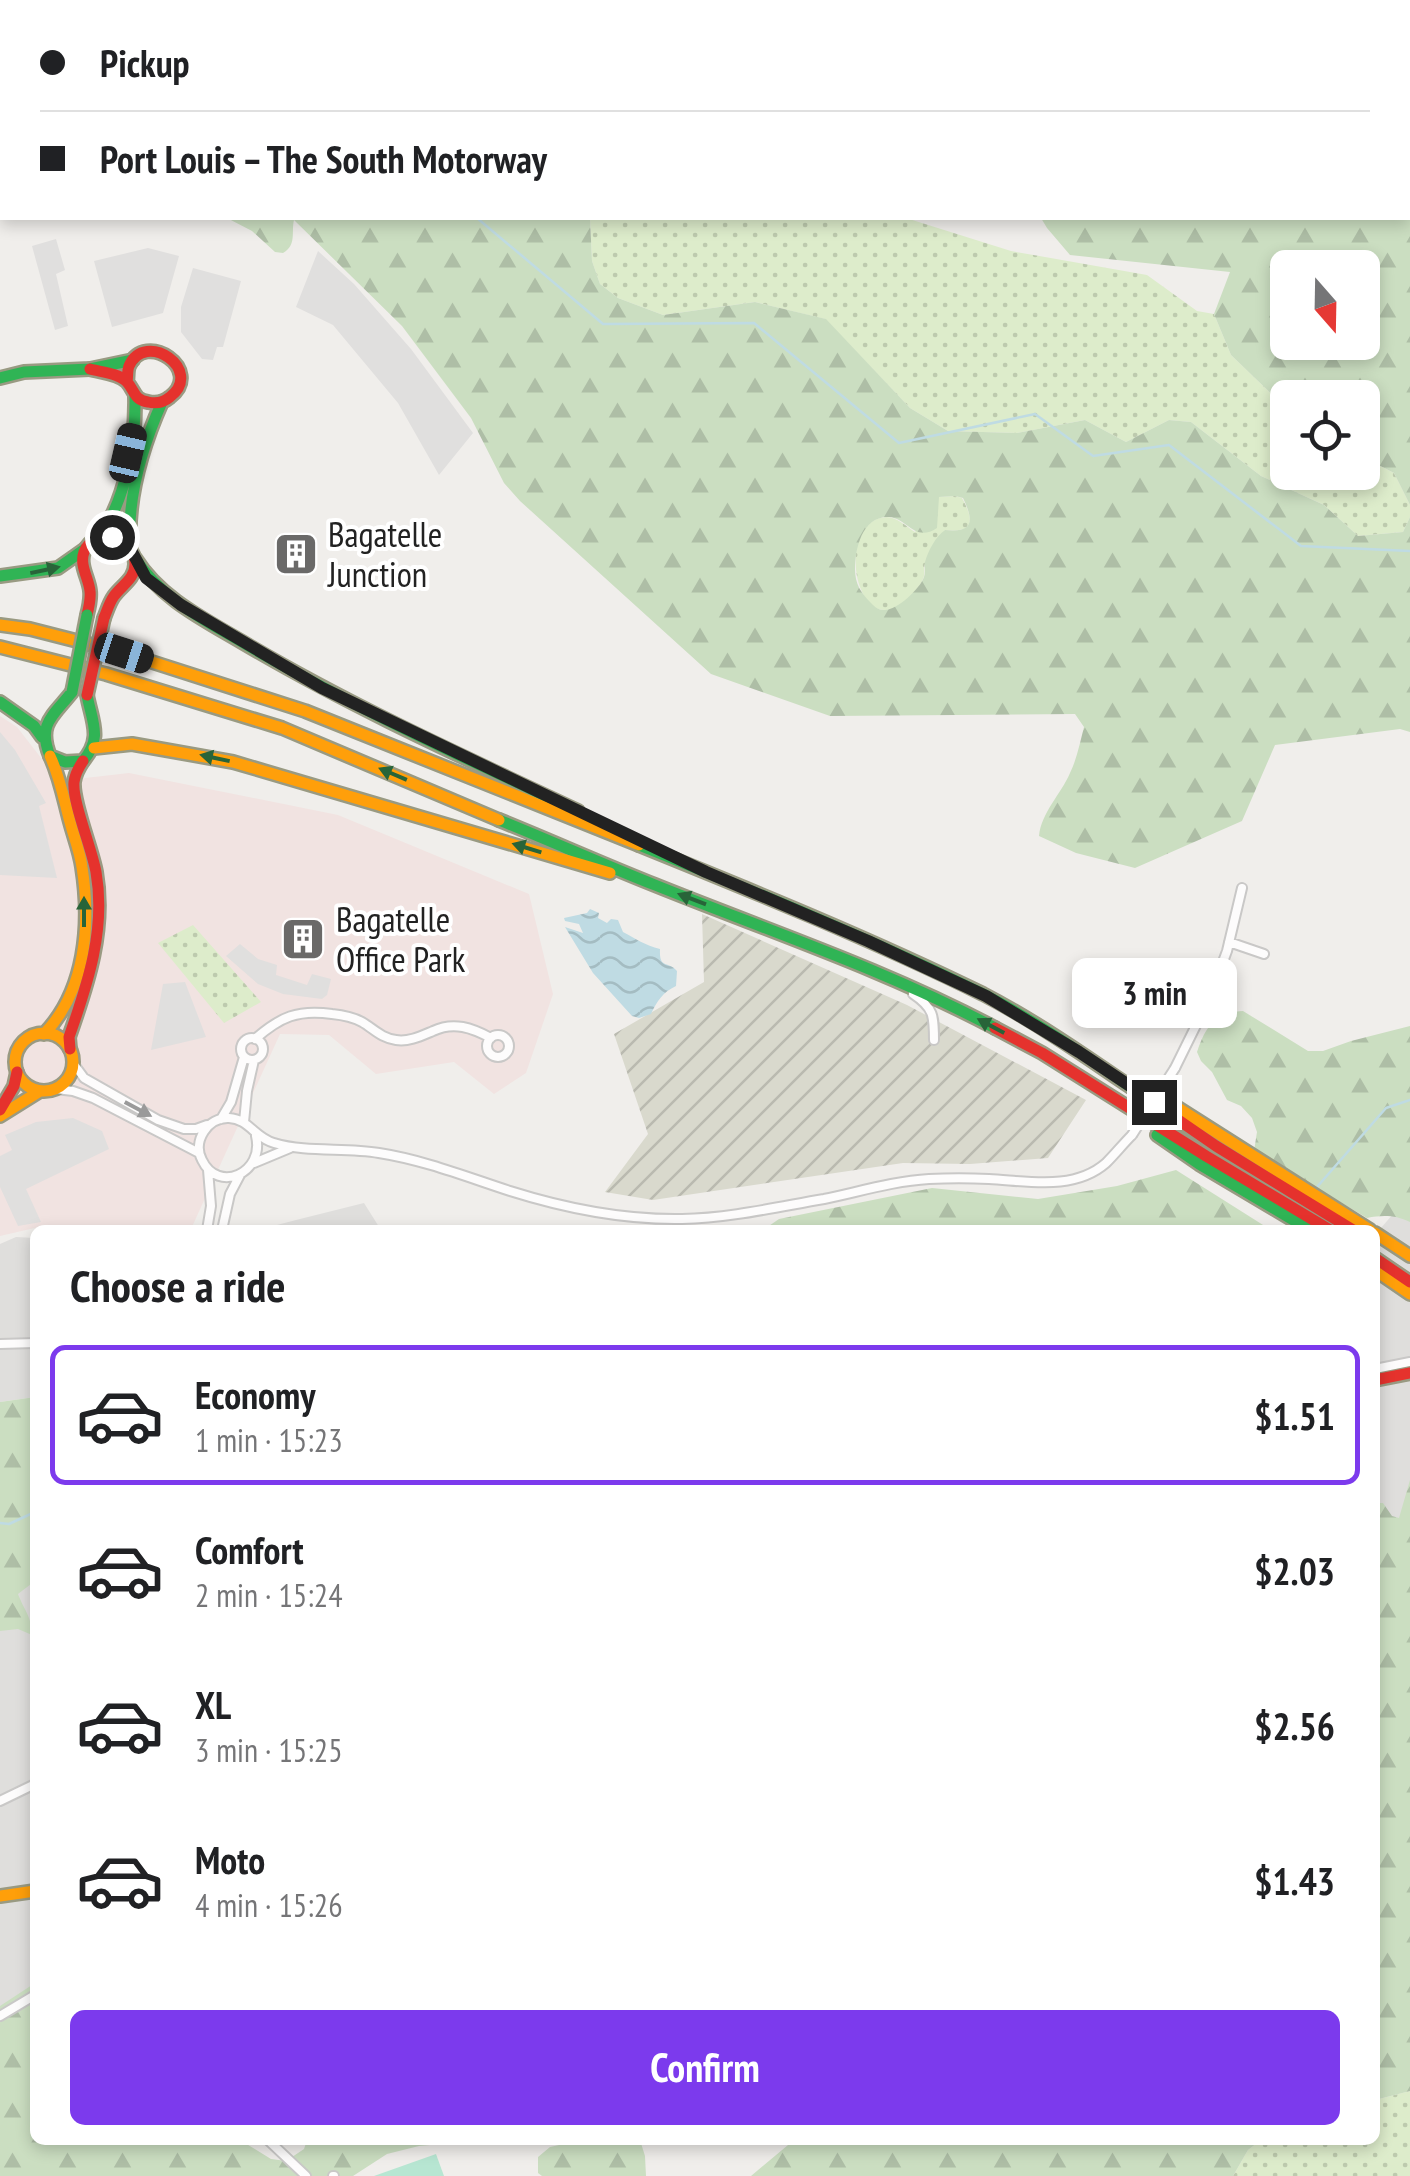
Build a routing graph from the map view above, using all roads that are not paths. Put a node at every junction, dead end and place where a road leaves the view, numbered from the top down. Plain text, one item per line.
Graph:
1 (133, 360) junction
2 (90, 369) junction
3 (0, 378) edge
4 (127, 382) junction
5 (135, 396) junction
6 (162, 402) junction
7 (99, 538) junction
8 (85, 549) junction
9 (132, 553) junction
10 (0, 576) edge
11 (0, 625) edge
12 (0, 647) edge
13 (0, 702) edge
14 (42, 737) junction
15 (94, 748) junction
16 (50, 756) junction
17 (84, 760) junction
18 (706, 872) junction
19 (654, 885) junction
20 (1242, 888) dead end
21 (1229, 942) junction
22 (1264, 954) dead end
23 (852, 961) junction
24 (44, 1034) junction
25 (491, 1038) dead end
26 (255, 1039) junction
27 (934, 1040) dead end
28 (70, 1048) junction
29 (249, 1058) junction
30 (74, 1063) junction
31 (17, 1072) junction
32 (56, 1089) junction
33 (40, 1091) junction
34 (0, 1113) edge
35 (217, 1121) junction
36 (244, 1122) junction
37 (256, 1136) junction
38 (1220, 1141) junction
39 (294, 1147) junction
40 (199, 1154) junction
41 (1203, 1160) junction
42 (254, 1162) junction
43 (208, 1170) junction
44 (240, 1174) junction
45 (677, 1220) junction
46 (208, 1225) edge
47 (223, 1225) edge
48 (678, 1225) edge
49 (1302, 1225) edge
50 (1321, 1225) edge
51 (1346, 1225) edge
52 (1357, 1225) edge
53 (1380, 1239) edge
54 (1380, 1240) edge
55 (1410, 1256) edge
56 (1380, 1261) edge
57 (1410, 1264) edge
58 (1380, 1273) edge
59 (1410, 1282) edge
60 (1410, 1294) edge
61 (30, 1342) edge
62 (0, 1344) edge
63 (1410, 1362) edge
64 (1380, 1368) edge
65 (1410, 1374) edge
66 (1380, 1379) edge
67 (30, 1786) edge
68 (0, 1801) edge
69 (30, 1891) edge
70 (0, 1896) edge
71 (30, 1997) edge
72 (0, 2016) edge
73 (273, 2145) edge
74 (306, 2176) edge

1 - 2 main road
1 - 4 main road
1 - 6 main road
2 - 3 main road
2 - 4 main road
4 - 5 main road
5 - 6 main road
5 - 7 main road
6 - 9 main road
7 - 8 main road
7 - 9 main road
10 -> 8 main road
8 - 14 main road, bridge
9 - 15 main road, bridge
9 - 18 main road
11 - 18 main road
19 -> 12 main road
13 - 14 main road
14 - 16 main road
15 - 17 main road
19 -> 15 main road
16 - 17 main road
24 -> 16 main road
17 - 28 main road
18 - 38 main road
23 -> 19 main road
20 - 21 street
21 - 22 street
21 - 45 street, bridge
23 - 27 street
41 -> 23 main road
24 - 28 main road
24 - 31 main road
25 - 26 street
26 - 29 street
26 - 29 street
28 - 30 main road
29 - 35 street
29 - 36 street
30 - 32 main road
30 -> 35 street
31 - 33 main road
31 - 34 main road
32 - 33 main road
32 - 40 street
33 - 34 main road
35 - 36 street
35 - 40 street
36 - 37 street
37 - 39 street
37 - 42 street
38 - 51 main road
38 - 52 main road
39 - 42 street
39 - 45 street
40 - 43 street
41 - 49 main road
41 - 50 main road
42 - 44 street
43 - 44 street
43 - 46 street
44 - 47 street
45 - 48 street
53 - 55 main road
54 - 57 main road
56 - 59 main road
58 - 60 main road
61 - 62 street
63 - 64 street
65 - 66 main road
67 - 68 street
69 - 70 main road
71 - 72 street
73 - 74 street

